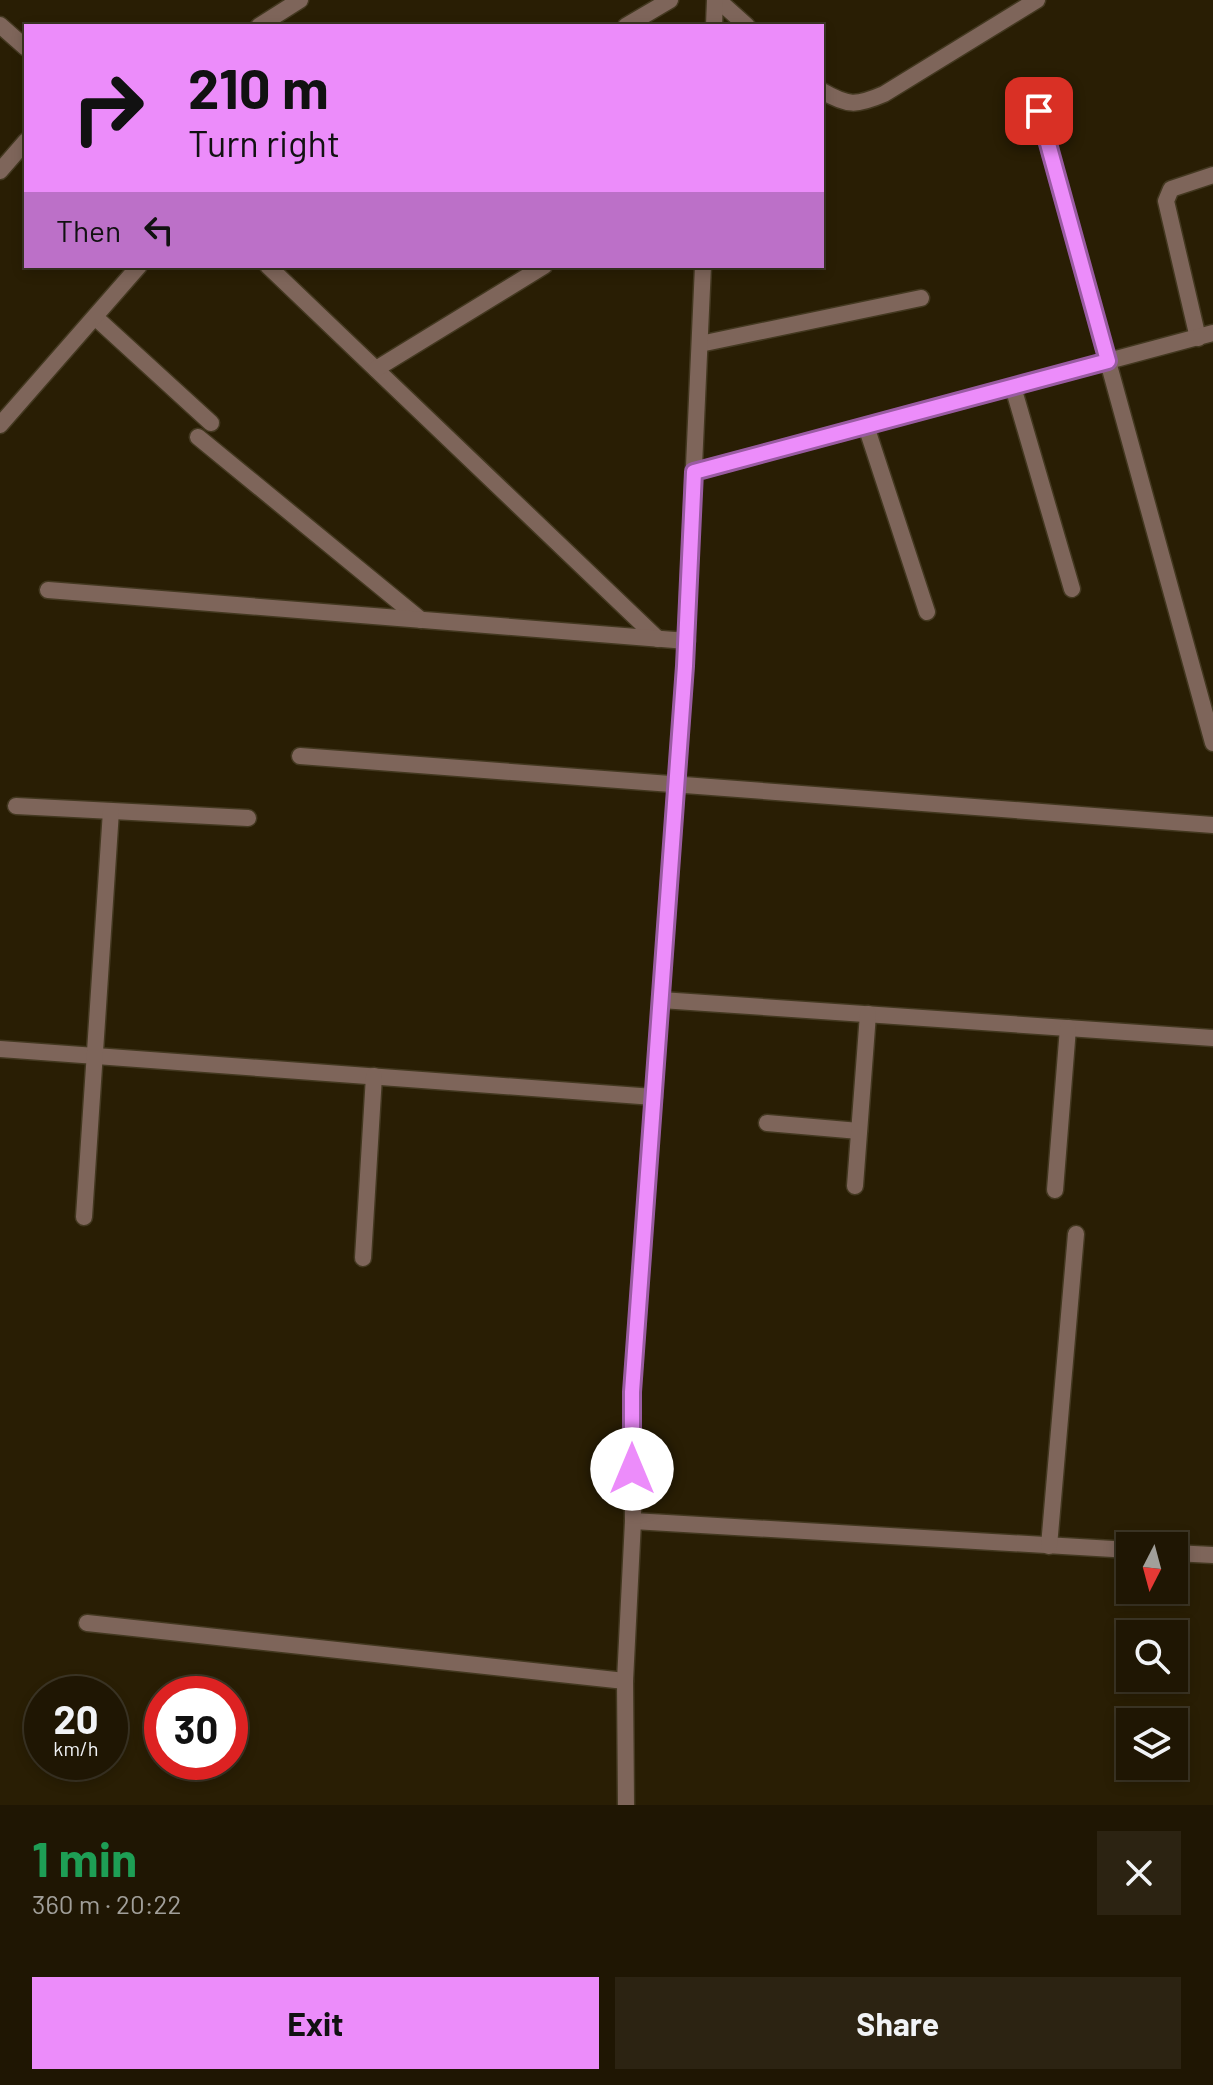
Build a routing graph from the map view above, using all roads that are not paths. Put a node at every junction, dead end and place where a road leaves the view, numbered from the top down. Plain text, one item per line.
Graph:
1 (300, 0) edge
2 (670, 0) edge
3 (717, 0) edge
4 (1037, 0) edge
5 (262, 24) edge
6 (629, 24) edge
7 (714, 24) edge
8 (745, 24) edge
9 (0, 25) edge
10 (24, 46) edge
11 (824, 92) edge
12 (1039, 111) dead end
13 (24, 143) edge
14 (0, 171) edge
15 (1213, 175) edge
16 (137, 268) edge
17 (270, 268) edge
18 (541, 268) edge
19 (703, 268) edge
20 (921, 298) dead end
21 (95, 317) junction
22 (1205, 336) edge
23 (700, 344) junction
24 (1108, 361) junction
25 (376, 369) junction
26 (1013, 387) junction
27 (211, 423) dead end
28 (0, 425) edge
29 (866, 426) junction
30 (198, 437) dead end
31 (694, 472) junction
32 (1072, 589) dead end
33 (48, 590) dead end
34 (927, 612) dead end
35 (421, 620) junction
36 (658, 639) junction
37 (687, 641) junction
38 (1213, 743) edge
39 (300, 756) dead end
40 (677, 785) junction
41 (16, 806) dead end
42 (111, 811) junction
43 (248, 818) dead end
44 (1213, 825) edge
45 (661, 1000) junction
46 (868, 1014) junction
47 (1068, 1028) junction
48 (1213, 1038) edge
49 (0, 1049) edge
50 (95, 1056) junction
51 (374, 1076) junction
52 (654, 1097) junction
53 (767, 1123) dead end
54 (859, 1131) junction
55 (855, 1186) dead end
56 (1055, 1190) dead end
57 (84, 1217) dead end
58 (1076, 1234) dead end
59 (363, 1258) dead end
60 (633, 1521) junction
61 (1049, 1546) junction
62 (1116, 1549) edge
63 (1188, 1554) edge
64 (1213, 1555) edge
65 (87, 1623) dead end
66 (625, 1681) junction
67 (626, 1805) edge

1 - 5 street
2 - 6 street
3 - 7 street
3 - 8 street
4 - 11 street
9 - 10 street
12 - 24 street
13 - 14 street
15 - 22 street
16 - 21 street
17 - 25 street
18 - 25 street
19 - 23 street
20 - 23 street
21 - 27 street
21 - 28 street
22 - 24 street
23 - 31 street
24 - 26 street
24 - 38 street
25 - 36 street
26 - 29 street
26 - 32 street
29 - 31 street
29 - 34 street
30 - 35 street
31 - 37 street
33 - 35 street
35 - 36 street
36 - 37 street
37 - 40 street
39 - 40 street
40 - 44 street
40 - 45 street
41 - 42 street
42 - 43 street
42 - 50 street
45 - 46 street
45 - 52 street
46 - 47 street
46 - 54 street
47 - 48 street
47 - 56 street
49 - 50 street
50 - 51 street
50 - 57 street
51 - 52 street
51 - 59 street
52 - 60 street
53 - 54 street
54 - 55 street
58 - 61 street
60 - 61 street
60 - 66 street
61 - 62 street
63 - 64 street
65 - 66 street
66 - 67 street

